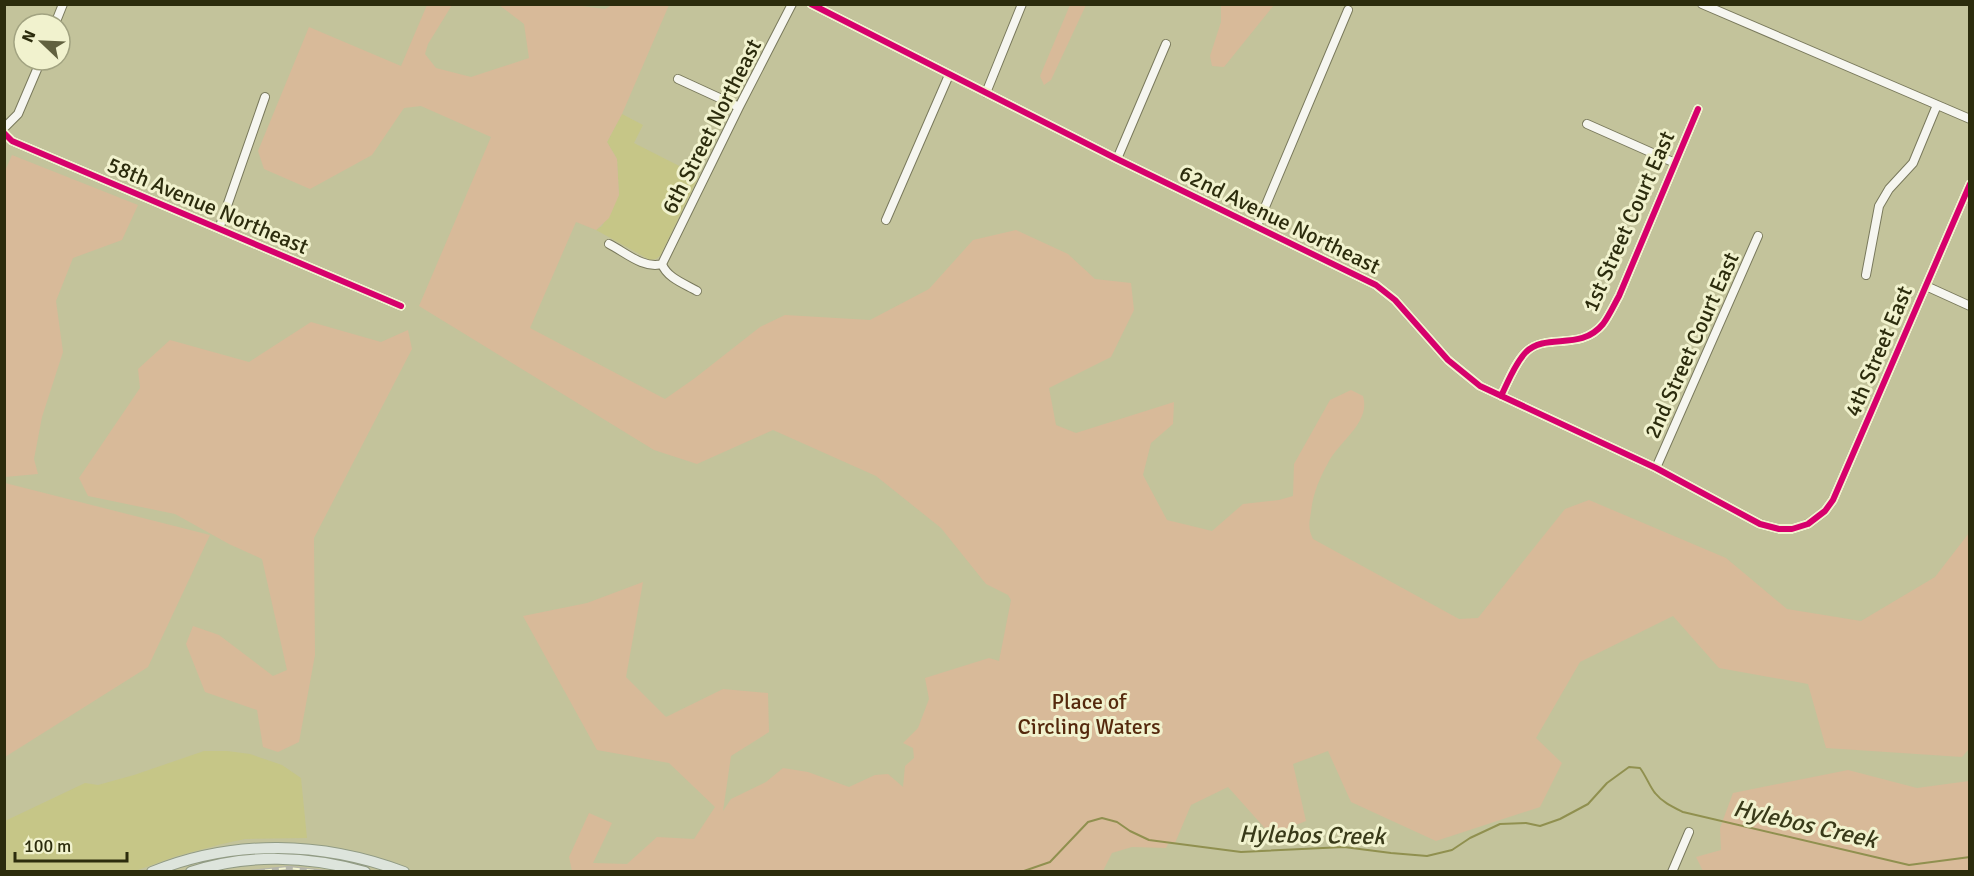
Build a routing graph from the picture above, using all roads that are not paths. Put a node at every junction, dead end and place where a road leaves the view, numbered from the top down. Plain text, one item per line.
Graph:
1 (792, 4) edge
2 (811, 4) edge
3 (1022, 4) edge
4 (1702, 4) edge
5 (1348, 10) dead end
6 (1166, 44) dead end
7 (36, 72) edge
8 (949, 75) junction
9 (678, 79) dead end
10 (986, 93) junction
11 (265, 97) dead end
12 (1937, 105) junction
13 (739, 107) junction
14 (1698, 110) dead end
15 (1970, 119) edge
16 (1587, 124) dead end
17 (4, 128) edge
18 (4, 133) edge
19 (1117, 159) junction
20 (1675, 163) junction
21 (1970, 184) edge
22 (886, 220) dead end
23 (1257, 226) junction
24 (219, 229) junction
25 (1758, 236) dead end
26 (609, 244) dead end
27 (662, 264) junction
28 (1866, 275) dead end
29 (1926, 286) junction
30 (697, 291) dead end
31 (401, 306) dead end
32 (1970, 306) edge
33 (1501, 396) junction
34 (1656, 468) junction
35 (1808, 524) joint
36 (1689, 832) dead end
37 (152, 872) edge
38 (191, 872) edge
39 (365, 872) edge
40 (404, 872) edge
41 (1672, 872) edge

1 - 13 street, 6th Street Northeast
2 - 8 street, 62nd Avenue Northeast
3 - 10 street
4 - 12 street
5 - 23 street
6 - 19 street
7 - 17 street
8 - 10 street, 62nd Avenue Northeast
8 - 22 street
9 - 13 street
10 - 19 street, 62nd Avenue Northeast
11 - 24 street
12 - 15 street
12 - 28 street
13 - 27 street, 6th Street Northeast
14 - 20 street, 1st Street Court East
16 - 20 street
18 - 24 street, 58th Avenue Northeast
19 - 23 street, 62nd Avenue Northeast
20 - 33 street, 1st Street Court East
21 - 29 street, 4th Street East
23 - 33 street, 62nd Avenue Northeast
24 - 31 street, 58th Avenue Northeast
25 - 34 street, 2nd Street Court East
26 - 27 street
27 - 30 street
29 - 32 street
29 - 35 street, 4th Street East
33 - 34 street, 62nd Avenue Northeast
34 - 35 street, 62nd Avenue Northeast
36 - 41 street
37 - 40 main road
38 - 39 main road

